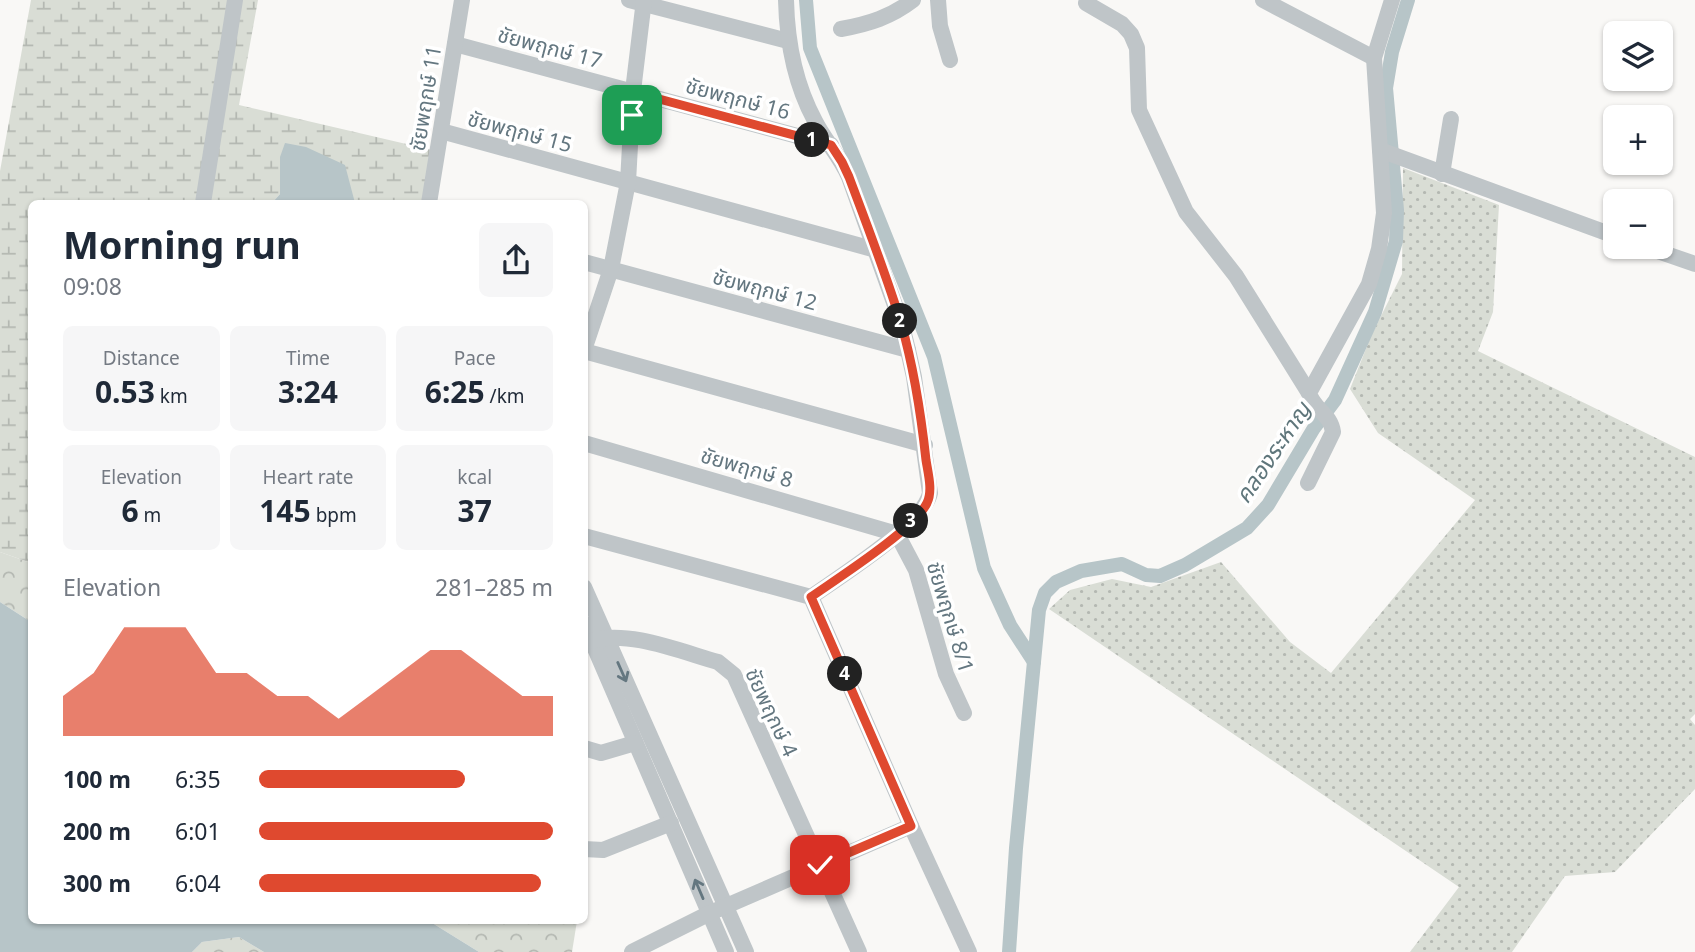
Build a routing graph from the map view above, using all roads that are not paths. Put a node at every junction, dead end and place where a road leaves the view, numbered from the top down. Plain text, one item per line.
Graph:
1 (235, 0) edge
2 (462, 0) edge
3 (786, 0) edge
4 (913, 0) edge
5 (938, 0) edge
6 (1264, 0) edge
7 (1392, 0) edge
8 (639, 1) edge
9 (1085, 1) edge
10 (841, 29) dead end
11 (788, 41) junction
12 (455, 44) junction
13 (1374, 58) junction
14 (950, 61) dead end
15 (633, 92) junction
16 (1451, 119) dead end
17 (441, 131) junction
18 (831, 145) junction
19 (1388, 153) junction
20 (1442, 174) junction
21 (628, 182) junction
22 (203, 200) edge
23 (430, 200) edge
24 (1603, 232) edge
25 (876, 250) junction
26 (1673, 256) edge
27 (588, 263) edge
28 (1695, 264) edge
29 (611, 269) junction
30 (588, 339) edge
31 (908, 350) junction
32 (588, 352) edge
33 (1312, 399) junction
34 (588, 444) edge
35 (925, 445) junction
36 (1308, 483) dead end
37 (897, 534) junction
38 (588, 537) edge
39 (811, 597) junction
40 (588, 609) edge
41 (594, 643) edge
42 (964, 713) dead end
43 (635, 743) junction
44 (588, 749) edge
45 (668, 774) junction
46 (652, 781) junction
47 (671, 823) junction
48 (911, 826) junction
49 (588, 849) edge
50 (697, 863) junction
51 (820, 865) junction
52 (726, 907) junction
53 (710, 913) junction
54 (632, 952) edge
55 (726, 952) edge
56 (746, 952) edge
57 (859, 952) edge
58 (969, 952) edge

1 - 22 street
2 - 12 street, ชัยพฤกษ์ 11
3 - 11 street
4 - 10 street
5 - 14 street
6 - 13 street
7 - 13 street
8 - 11 street
8 - 15 street
9 - 33 street
11 - 18 street
12 - 15 street, ชัยพฤกษ์ 17
12 - 17 street, ชัยพฤกษ์ 11
13 - 19 street
15 - 18 street, ชัยพฤกษ์ 16
15 - 21 street
16 - 20 street
17 - 21 street, ชัยพฤกษ์ 15
17 - 23 street, ชัยพฤกษ์ 11
18 - 25 street
19 - 20 street
19 - 33 street
20 - 24 street
21 - 25 street, ชัยพฤกษ์ 15
21 - 29 street
25 - 31 street
26 - 28 street
27 - 29 street, ชัยพฤกษ์ 12
29 - 30 street
29 - 31 street, ชัยพฤกษ์ 12
31 - 35 street
32 - 35 street
33 - 36 street
34 - 37 street, ชัยพฤกษ์ 8
35 - 37 street
37 - 39 street
37 - 42 street, ชัยพฤกษ์ 8/1
38 - 39 street
39 - 48 street
40 - 41 street
41 - 43 street
41 -> 45 street
41 - 51 street, ชัยพฤกษ์ 4
43 - 44 street
43 - 46 street
45 - 46 street
45 - 50 street
46 - 47 street
47 - 49 street
47 - 50 street
48 - 51 street
48 - 58 street
50 - 52 street
53 -> 50 street
51 - 52 street
51 - 57 street
52 - 53 street
52 - 56 street
53 - 54 street
53 - 55 street

